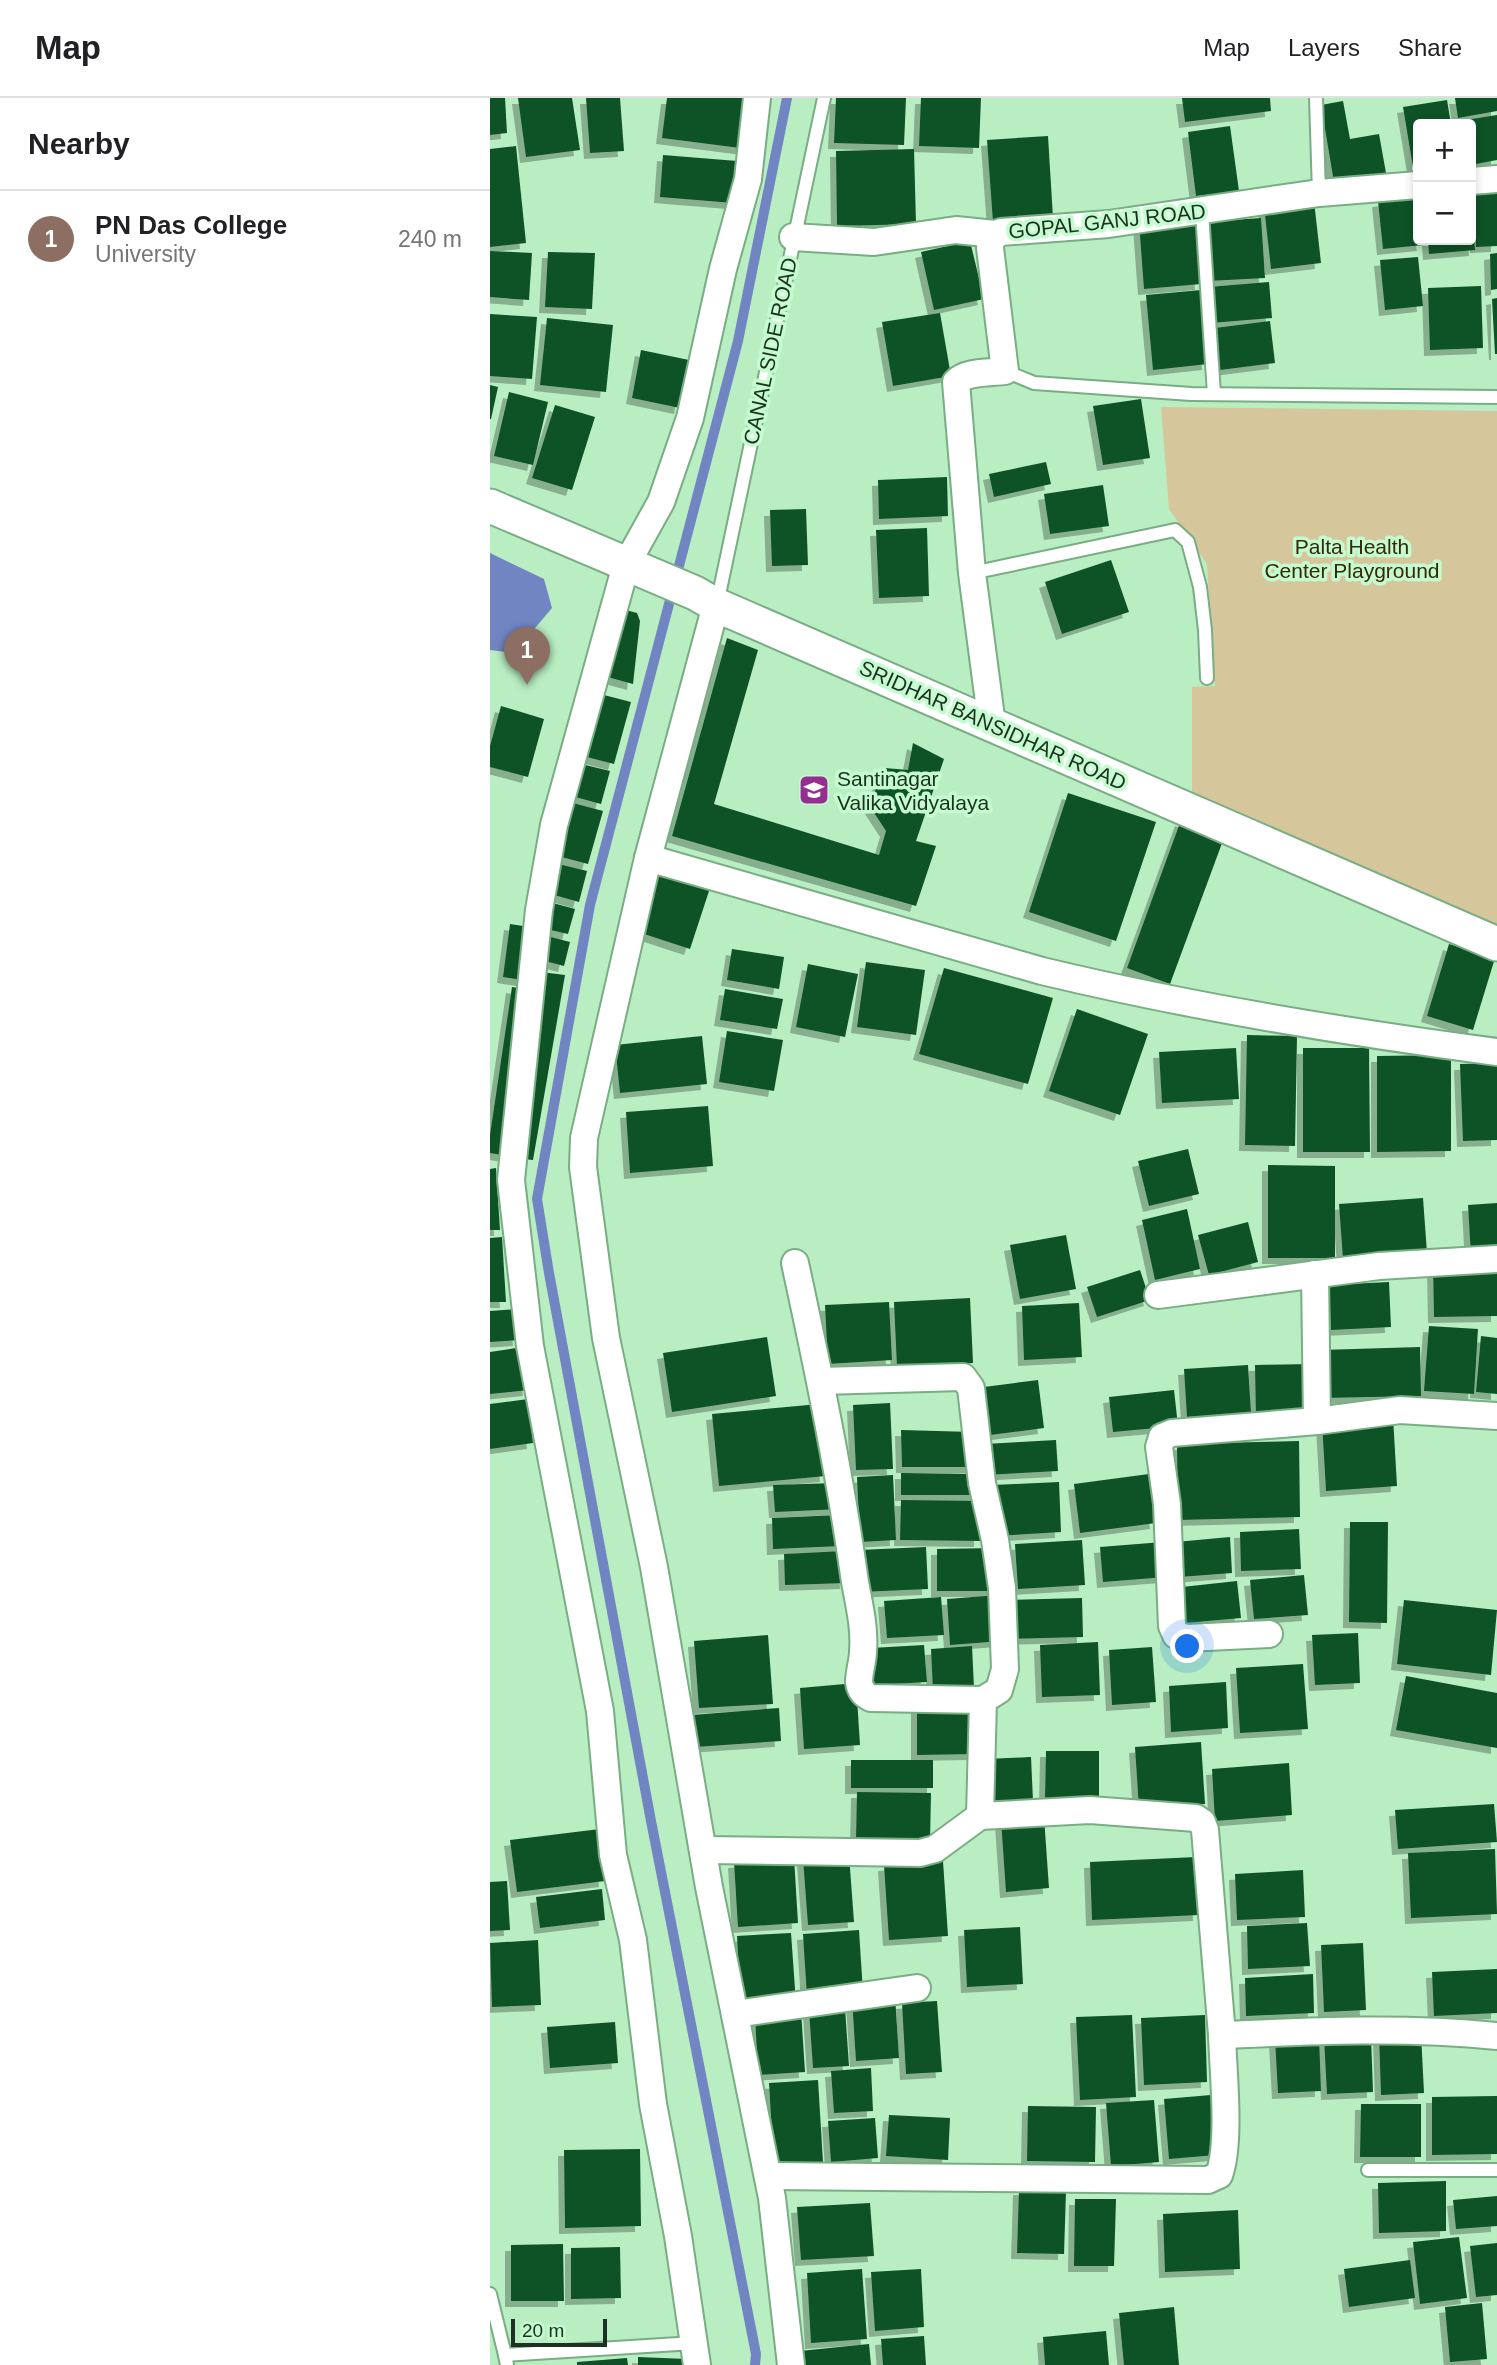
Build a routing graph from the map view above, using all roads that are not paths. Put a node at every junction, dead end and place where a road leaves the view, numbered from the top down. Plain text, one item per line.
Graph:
1 (758, 98) edge
2 (824, 98) edge
3 (1316, 98) edge
4 (1497, 180) edge
5 (1476, 181) edge
6 (1413, 186) edge
7 (1319, 193) junction
8 (1202, 212) junction
9 (995, 234) junction
10 (793, 237) junction
11 (1005, 371) junction
12 (1213, 394) junction
13 (1497, 397) edge
14 (490, 506) edge
15 (626, 565) junction
16 (972, 573) junction
17 (706, 599) junction
18 (1207, 678) dead end
19 (992, 725) junction
20 (648, 858) junction
21 (1497, 944) edge
22 (1497, 1052) edge
23 (1497, 1259) edge
24 (795, 1264) dead end
25 (1315, 1274) junction
26 (1158, 1295) dead end
27 (821, 1381) junction
28 (1497, 1416) edge
29 (1317, 1421) junction
30 (1269, 1634) dead end
31 (983, 1700) junction
32 (980, 1816) junction
33 (703, 1850) junction
34 (916, 1987) dead end
35 (735, 2014) junction
36 (1222, 2035) junction
37 (1497, 2036) edge
38 (1368, 2170) dead end
39 (1497, 2170) edge
40 (768, 2176) junction
41 (490, 2294) edge
42 (695, 2354) edge
43 (506, 2360) edge
44 (791, 2365) edge

1 - 15 street
2 - 10 lane, CANAL SIDE ROAD
3 - 7 lane
4 - 5 street
6 - 7 street, GOPAL GANJ ROAD
7 - 8 street, GOPAL GANJ ROAD
8 - 9 street, GOPAL GANJ ROAD
8 - 12 lane
9 - 10 street
9 - 11 street, GOPAL GANJ ROAD
10 - 17 lane, CANAL SIDE ROAD
11 - 12 lane
11 - 16 street
12 - 13 lane
14 - 15 street, SRIDHAR BANSIDHAR ROAD
15 - 17 street, SRIDHAR BANSIDHAR ROAD
15 - 42 street
16 - 18 lane
16 - 19 street
17 - 19 street, SRIDHAR BANSIDHAR ROAD
17 - 20 street
19 - 21 street, SRIDHAR BANSIDHAR ROAD
20 - 22 street
20 - 33 street
23 - 25 street
24 - 27 street
25 - 26 street
25 - 29 street
27 - 31 street
27 - 31 street
28 - 29 street
29 - 30 street
31 - 32 street
32 - 33 street
32 - 36 street
33 - 35 street
34 - 35 street
35 - 40 street
36 - 37 street
36 - 40 street
38 - 39 lane
40 - 44 street
41 - 43 lane
42 - 43 lane

